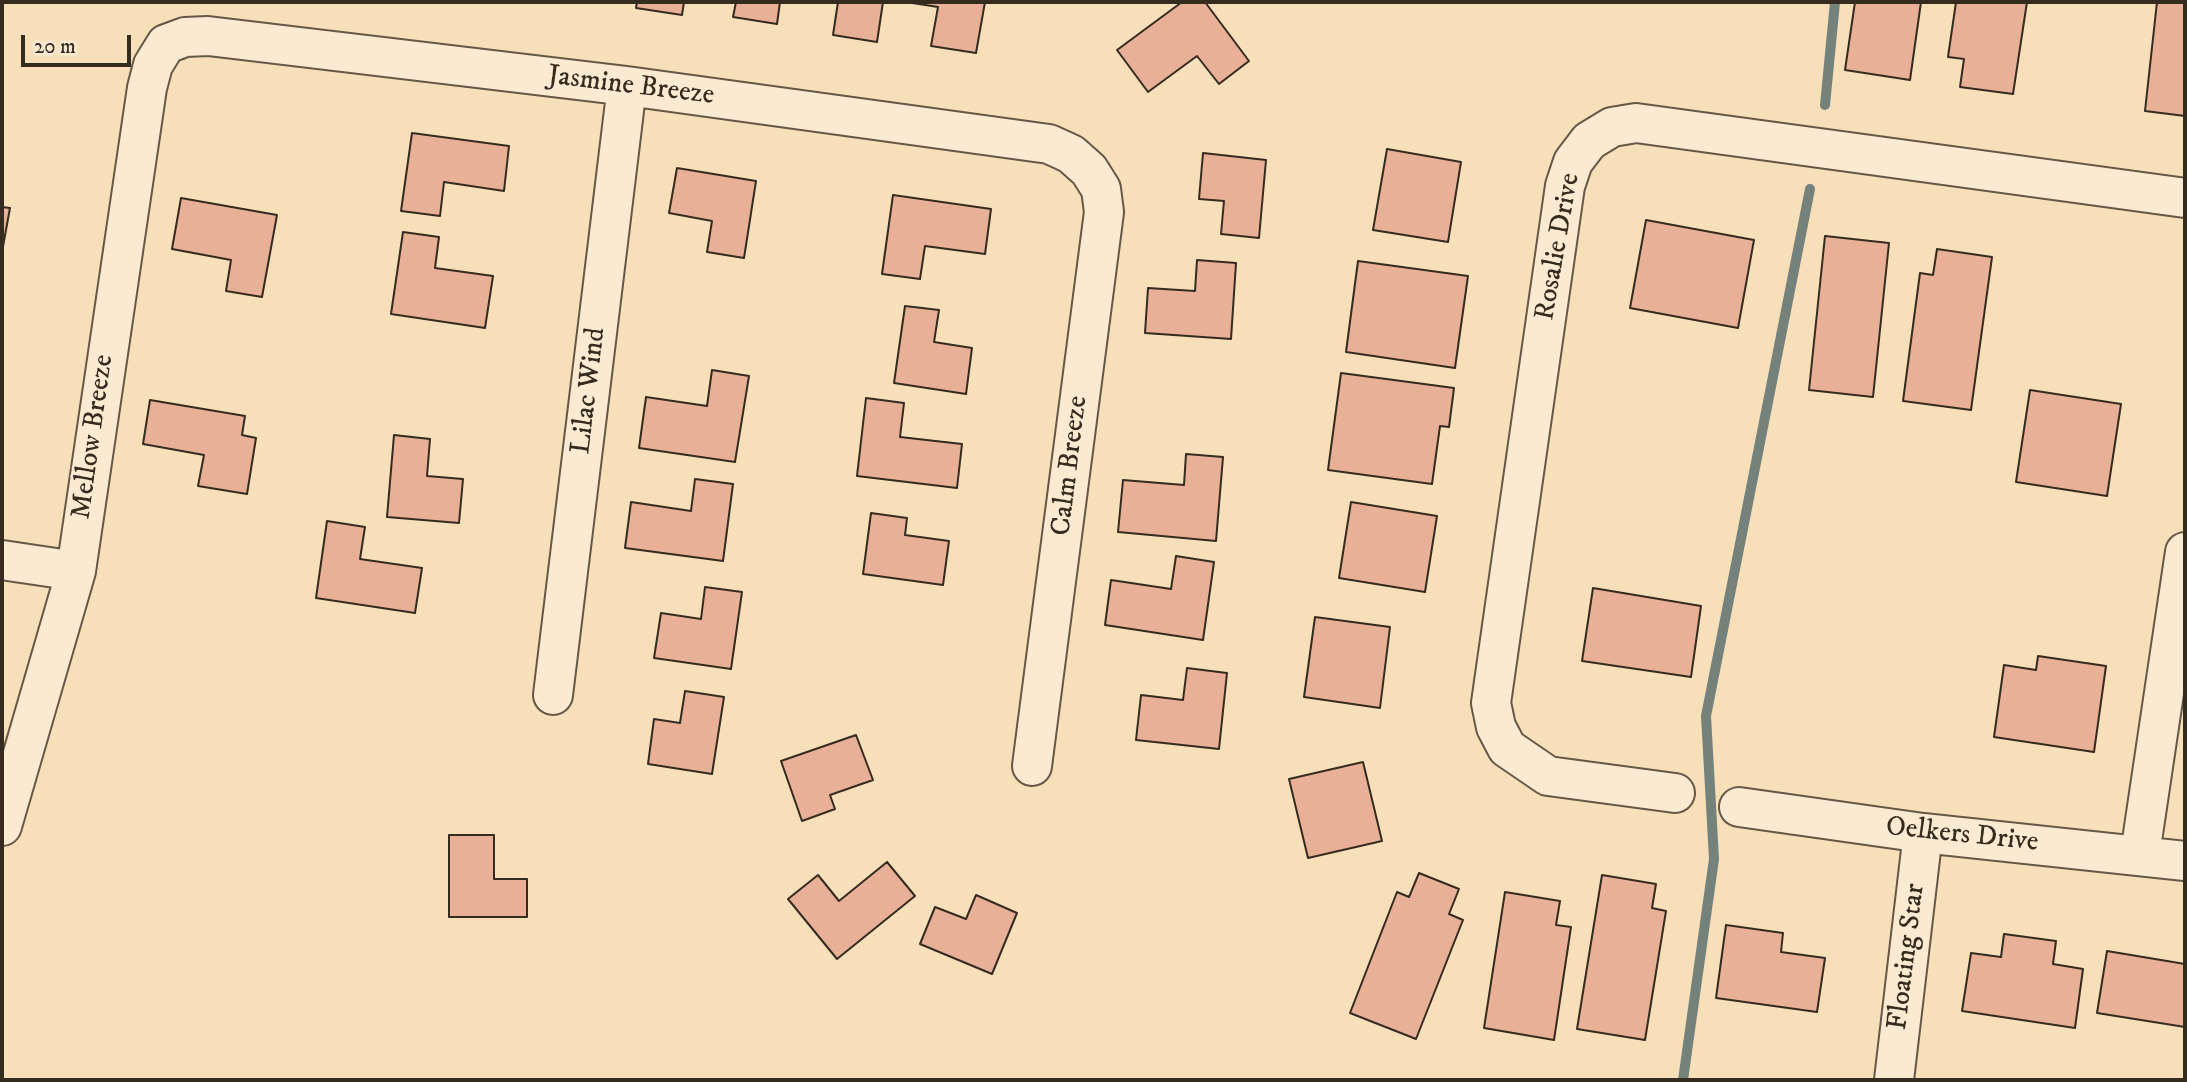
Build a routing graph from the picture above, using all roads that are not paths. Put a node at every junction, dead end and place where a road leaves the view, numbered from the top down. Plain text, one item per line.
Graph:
1 (166, 44) joint
2 (627, 86) junction
3 (1089, 170) joint
4 (2185, 198) edge
5 (2185, 552) edge
6 (2, 560) edge
7 (76, 571) junction
8 (553, 695) dead end
9 (1032, 766) dead end
10 (1675, 793) dead end
11 (1739, 807) dead end
12 (2, 825) edge
13 (1923, 833) junction
14 (2140, 854) junction
15 (2185, 861) edge
16 (1894, 1080) edge

1 - 2 street, Jasmine Breeze
1 - 7 street, Mellow Breeze
2 - 3 street, Jasmine Breeze
2 - 8 street, Lilac Wind
3 - 9 street, Calm Breeze
4 - 10 street, Rosalie Drive
5 - 14 street
6 - 7 street
7 - 12 street, Mellow Breeze
11 - 13 street, Oelkers Drive
13 - 14 street, Oelkers Drive
13 - 16 street, Floating Star
14 - 15 street, Oelkers Drive

